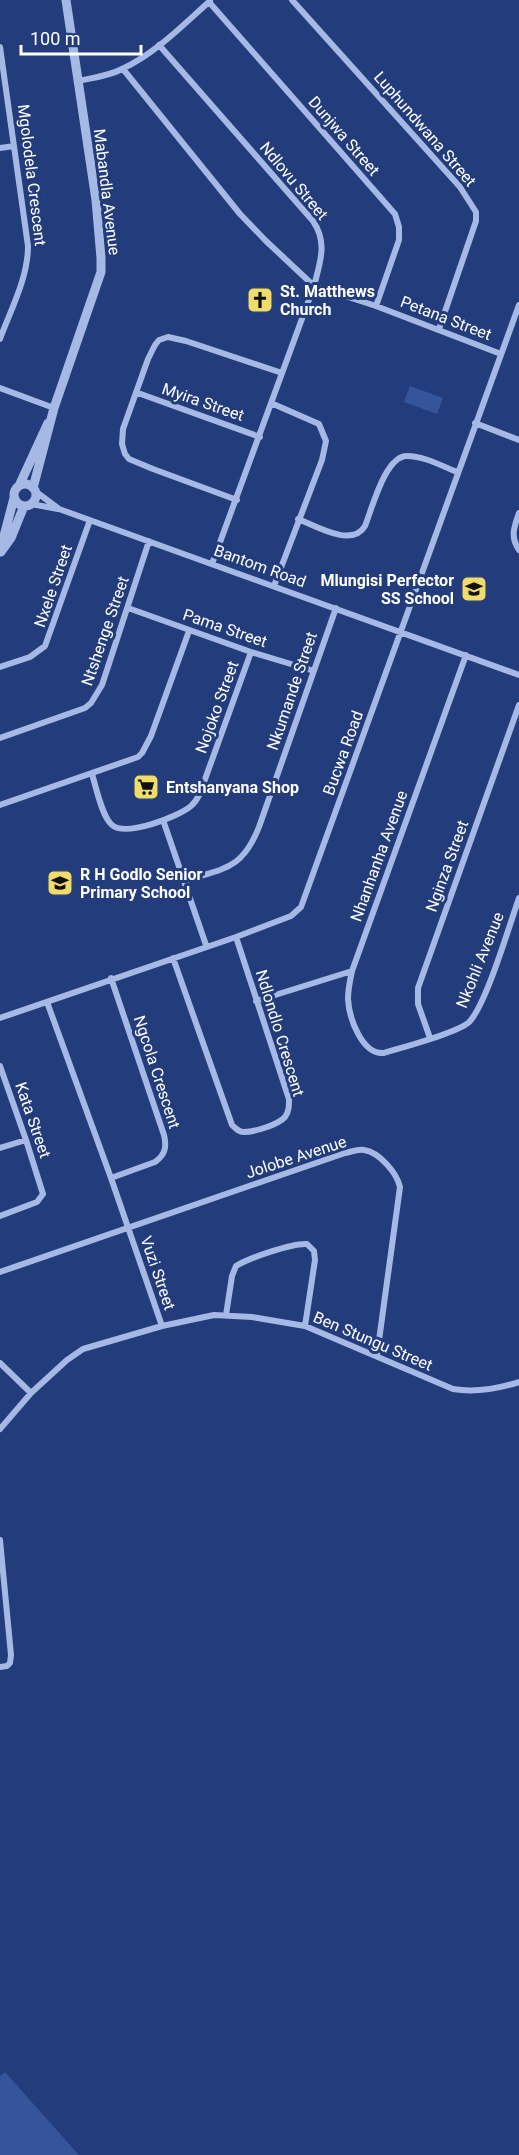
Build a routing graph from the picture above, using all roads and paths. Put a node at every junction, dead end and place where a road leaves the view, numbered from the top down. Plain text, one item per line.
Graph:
1 (66, 0) edge
2 (292, 0) edge
3 (210, 1) edge
4 (159, 45) junction
5 (0, 47) edge
6 (123, 69) junction
7 (78, 81) junction
8 (14, 146) junction
9 (0, 148) edge
10 (314, 286) junction
11 (519, 305) edge
12 (376, 306) junction
13 (439, 329) junction
14 (0, 339) edge
15 (501, 354) junction
16 (282, 373) junction
17 (0, 388) edge
18 (138, 393) junction
19 (271, 403) junction
20 (52, 412) junction
21 (475, 423) junction
22 (260, 437) junction
23 (519, 440) edge
24 (457, 472) junction
25 (19, 486) junction
26 (34, 490) junction
27 (14, 498) junction
28 (237, 500) junction
29 (27, 505) junction
30 (59, 508) junction
31 (519, 513) edge
32 (298, 519) junction
33 (90, 520) junction
34 (149, 541) junction
35 (519, 550) edge
36 (0, 552) edge
37 (212, 564) junction
38 (274, 586) junction
39 (128, 608) junction
40 (336, 608) junction
41 (189, 631) junction
42 (402, 632) junction
43 (251, 652) junction
44 (466, 655) junction
45 (0, 667) edge
46 (314, 671) junction
47 (519, 675) edge
48 (519, 705) edge
49 (0, 738) edge
50 (92, 774) junction
51 (0, 805) edge
52 (163, 820) junction
53 (184, 881) junction
54 (519, 898) edge
55 (236, 937) junction
56 (206, 945) junction
57 (173, 958) junction
58 (352, 971) junction
59 (111, 978) junction
60 (256, 1001) junction
61 (47, 1002) junction
62 (0, 1018) edge
63 (430, 1038) junction
64 (0, 1066) edge
65 (27, 1140) junction
66 (0, 1148) edge
67 (111, 1178) junction
68 (0, 1216) edge
69 (128, 1229) junction
70 (0, 1272) edge
71 (226, 1314) junction
72 (162, 1326) junction
73 (305, 1326) junction
74 (377, 1355) junction
75 (0, 1363) edge
76 (519, 1383) edge
77 (31, 1393) junction
78 (0, 1429) edge
79 (0, 1540) edge
80 (2, 1597) edge
81 (0, 1667) edge

1 - 7 street, Mabandla Avenue
2 - 13 street, Luphundwana Street
3 - 4 street
3 - 12 street, Dunjwa Street
4 - 6 street
4 - 10 street, Ndlovu Street
5 - 8 street, Mgolodela Crescent
6 - 7 street
6 - 10 street
7 - 20 street, Mabandla Avenue
8 - 9 street
8 - 14 street, Mgolodela Crescent
10 - 12 street, Petana Street
10 - 16 street, Ndlovu Street
11 - 15 street, Bucwa Road
12 - 13 street, Petana Street
13 - 15 street, Petana Street
15 - 21 street, Bucwa Road
16 - 18 street
16 - 19 street, Ndlovu Street
17 - 20 street
18 - 22 street, Myira Street
18 - 28 street
19 - 22 street, Ndlovu Street
19 - 32 street
20 - 25 street, Mabandla Avenue
20 - 26 street, Mabandla Avenue
21 - 23 street
21 - 24 street, Bucwa Road
22 - 28 street, Ndlovu Street
24 - 32 street
24 - 42 street, Bucwa Road
25 - 26 street
25 - 27 street
26 - 29 street
26 - 30 street, Bantom Road
27 - 29 street
27 - 36 street
28 - 37 street, Ndlovu Street
29 - 30 street, Bantom Road
29 - 36 street
30 - 33 street, Bantom Road
31 - 35 street
32 - 38 street
33 - 34 street, Bantom Road
33 - 45 street, Nxele Street
34 - 37 street, Bantom Road
34 - 39 street, Ntshenge Street
37 - 38 street, Bantom Road
38 - 40 street, Bantom Road
39 - 41 street, Pama Street
39 - 49 street, Ntshenge Street
40 - 42 street, Bantom Road
40 - 46 street, Nkumande Street
41 - 43 street, Pama Street
41 - 50 street
42 - 44 street, Bantom Road
42 - 55 street, Bucwa Road
43 - 46 street, Pama Street
43 - 52 street, Nojoko Street
44 - 47 street, Bantom Road
44 - 58 street, Nhanhanha Avenue
46 - 53 street, Nkumande Street
48 - 63 street, Nginza Street
50 - 51 street
50 - 52 street, Nojoko Street
52 - 53 street
53 - 56 street
54 - 63 street, Nkohli Avenue
55 - 56 street, Bucwa Road
55 - 60 street, Ndlondlo Crescent
56 - 57 street, Bucwa Road
57 - 59 street, Bucwa Road
57 - 60 street, Ndlondlo Crescent
58 - 60 street
58 - 63 street, Nkohli Avenue
59 - 61 street, Bucwa Road
59 - 67 street, Ngcola Crescent
61 - 62 street, Bucwa Road
61 - 67 street
64 - 65 street, Kata Street
65 - 66 street
65 - 68 street, Kata Street
67 - 69 street
69 - 70 street
69 - 72 street, Vuzi Street
69 - 74 street, Jolobe Avenue
71 - 72 street, Ben Stungu Street
71 - 73 street, Ben Stungu Street
71 - 73 street
72 - 77 street, Ben Stungu Street
73 - 74 street, Ben Stungu Street
74 - 76 street, Ben Stungu Street
75 - 77 street
77 - 78 street, Ben Stungu Street
79 - 80 street
80 - 81 street

